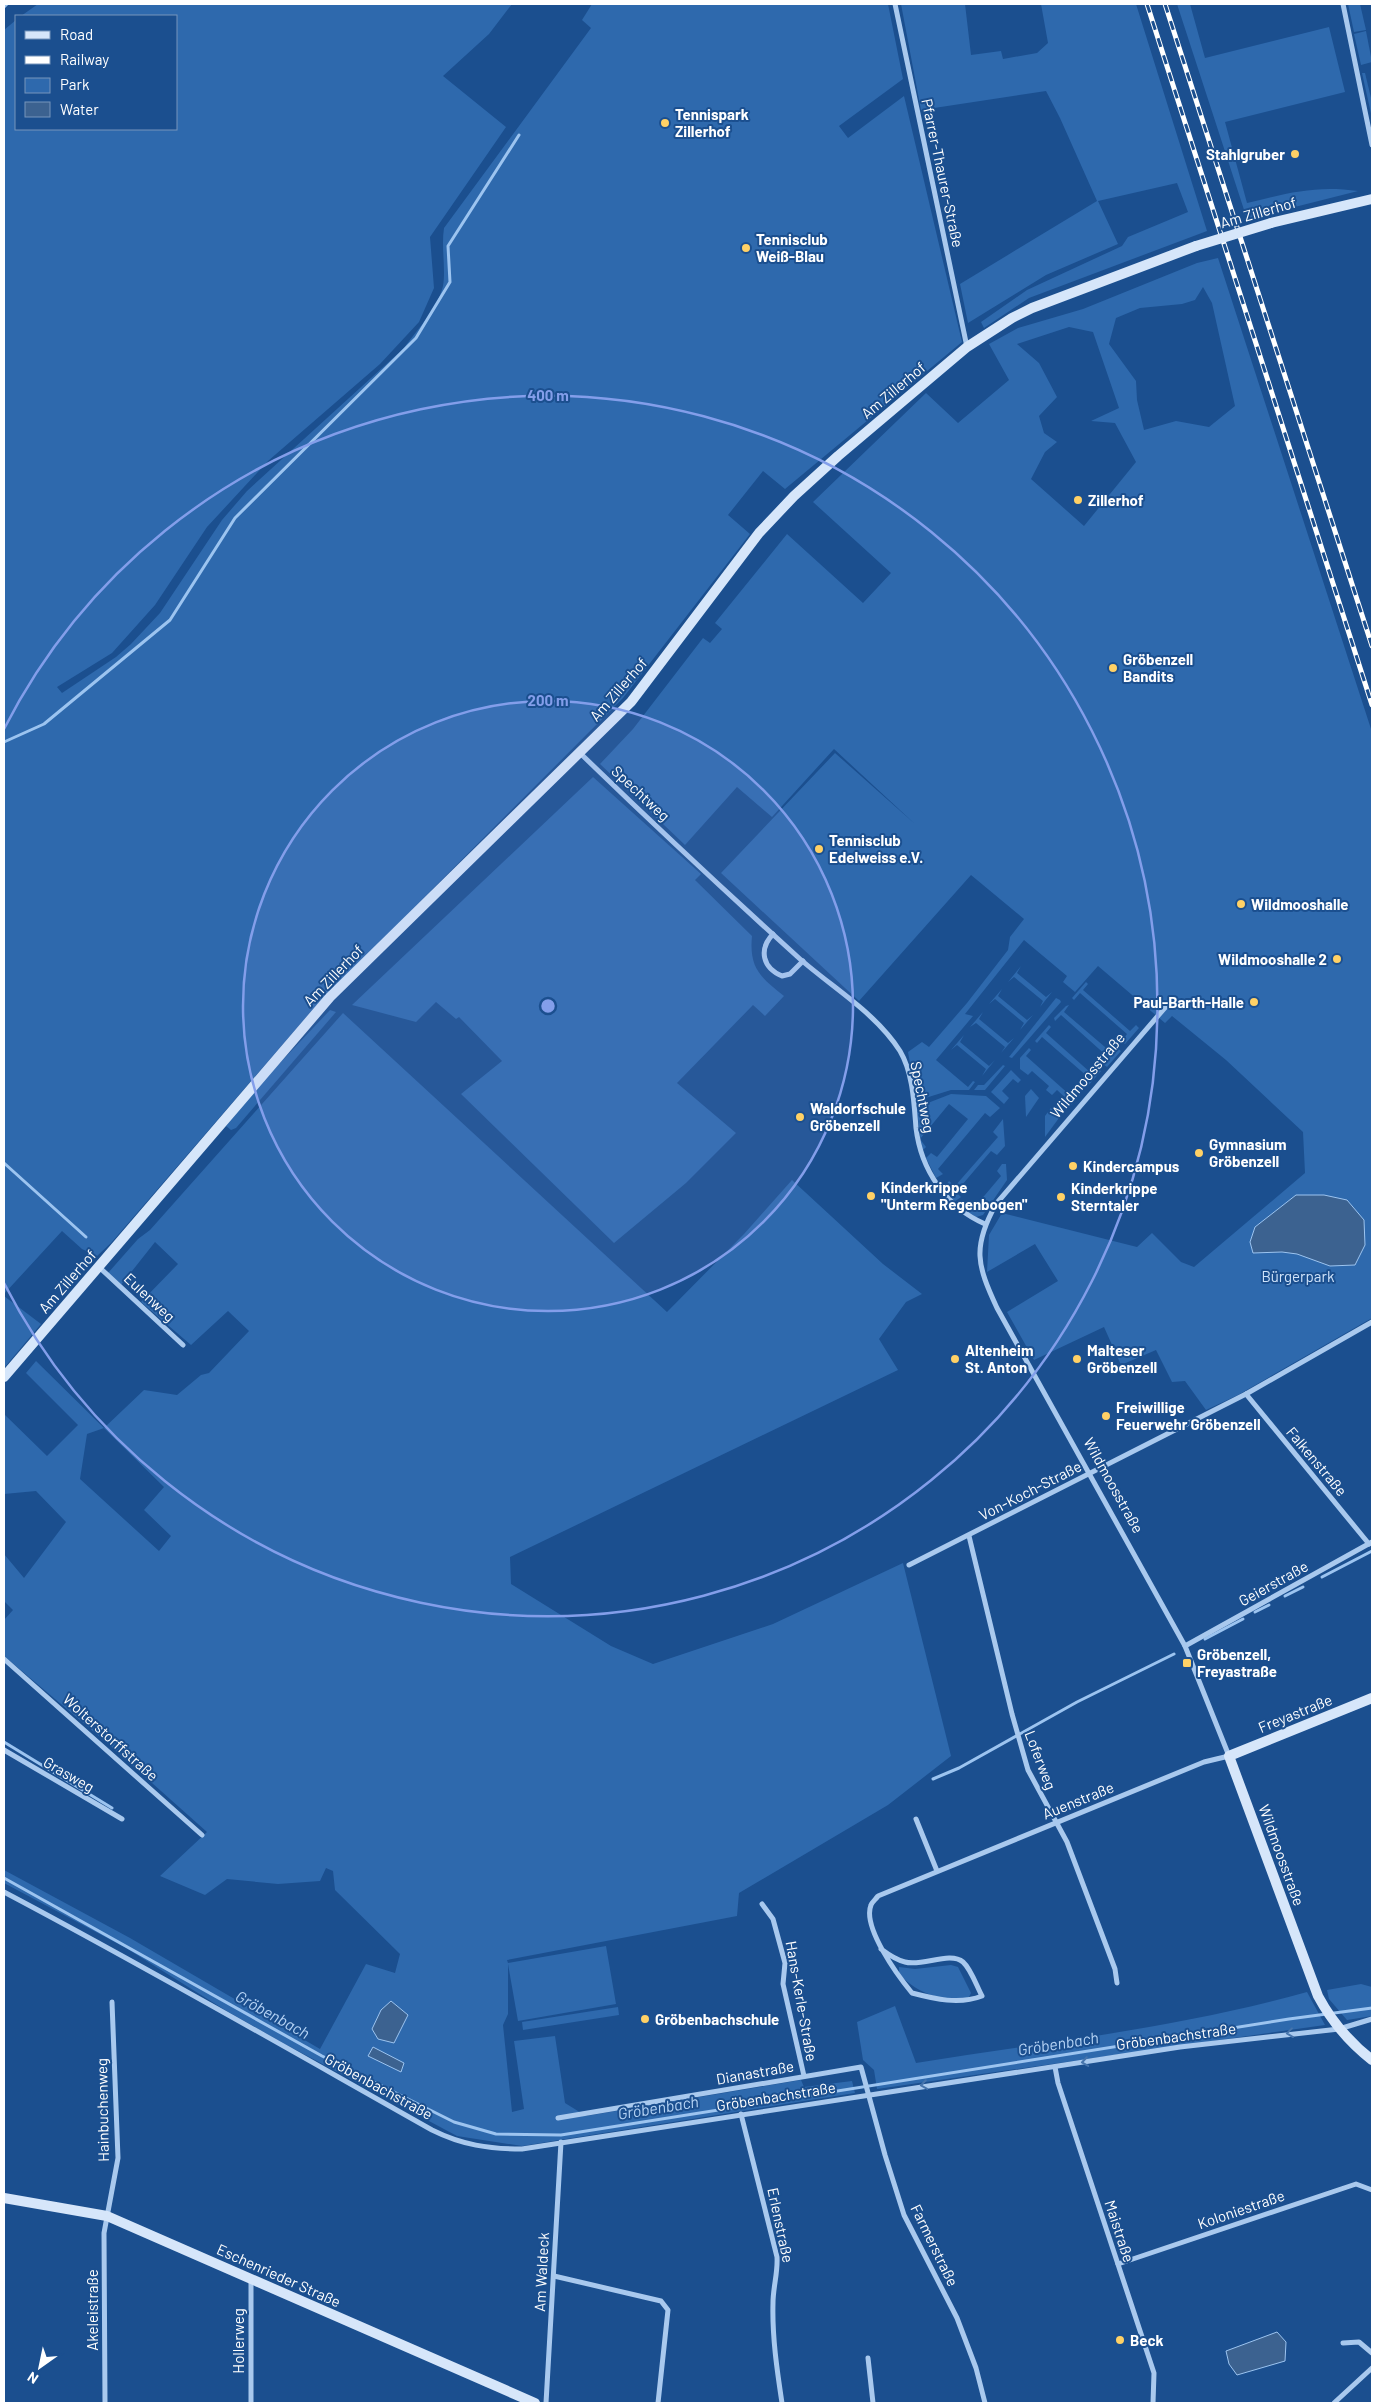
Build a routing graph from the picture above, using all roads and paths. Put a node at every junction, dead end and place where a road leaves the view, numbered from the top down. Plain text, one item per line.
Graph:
1 (895, 4) edge
2 (1343, 4) edge
3 (1372, 145) edge
4 (1372, 199) edge
5 (967, 347) junction
6 (580, 753) junction
7 (773, 934) junction
8 (803, 961) junction
9 (1169, 1003) dead end
10 (985, 1224) junction
11 (99, 1267) junction
12 (1372, 1322) edge
13 (183, 1345) dead end
14 (4, 1377) edge
15 (1246, 1394) junction
16 (1090, 1474) junction
17 (969, 1536) junction
18 (1371, 1543) edge
19 (909, 1565) dead end
20 (1185, 1646) junction
21 (4, 1659) edge
22 (1372, 1698) edge
23 (4, 1750) edge
24 (1229, 1756) junction
25 (122, 1819) dead end
26 (916, 1819) dead end
27 (1056, 1822) junction
28 (202, 1835) dead end
29 (937, 1870) junction
30 (4, 1892) edge
31 (762, 1904) dead end
32 (881, 1949) junction
33 (1117, 1983) dead end
34 (112, 2002) dead end
35 (1372, 2019) edge
36 (1339, 2029) junction
37 (1372, 2060) edge
38 (1055, 2067) junction
39 (804, 2076) junction
40 (867, 2092) junction
41 (741, 2114) junction
42 (558, 2118) dead end
43 (561, 2142) junction
44 (1372, 2190) edge
45 (4, 2198) edge
46 (107, 2216) junction
47 (1118, 2264) junction
48 (554, 2276) junction
49 (251, 2279) junction
50 (1343, 2343) dead end
51 (1372, 2352) edge
52 (868, 2358) dead end
53 (1372, 2368) edge
54 (105, 2403) edge
55 (251, 2403) edge
56 (535, 2403) edge
57 (546, 2403) edge
58 (658, 2403) edge
59 (782, 2403) edge
60 (873, 2403) edge
61 (985, 2403) edge
62 (1153, 2403) edge
63 (1334, 2403) edge

1 - 5 street, Pfarrer-Thaurer-Straße
2 - 3 street
4 - 5 street, Am Zillerhof, bridge
5 - 6 street, Am Zillerhof
6 - 7 street, Spechtweg
6 - 11 street, Am Zillerhof
7 - 8 street, Spechtweg
7 - 8 street
8 - 10 street, Spechtweg
9 - 10 street, Wildmoosstraße
10 - 16 street, Wildmoosstraße
11 - 13 street, Eulenweg
11 - 14 street, Am Zillerhof
12 - 15 street, Von-Koch-Straße
15 - 16 street, Von-Koch-Straße
15 - 18 street, Falkenstraße
16 - 17 street, Von-Koch-Straße
16 - 20 street, Wildmoosstraße
17 - 19 street, Von-Koch-Straße
17 - 27 street, Loferweg
18 - 20 street, Geierstraße
20 - 24 street, Wildmoosstraße
21 - 28 street, Wolterstorffstraße
22 - 24 street, Freyastraße
23 - 25 street, Grasweg
24 - 27 street, Auenstraße
24 - 36 street, Wildmoosstraße
26 - 29 street
27 - 29 street, Auenstraße
27 - 33 street, Loferweg
29 - 32 street, Auenstraße
30 - 43 street, Gröbenbachstraße
31 - 39 street, Hans-Kerle-Straße
32 - 32 street, Auenstraße
34 - 46 street, Hainbuchenweg
35 - 36 street, Gröbenbachstraße
36 - 37 street, Wildmoosstraße
36 -> 38 street, Gröbenbachstraße
38 -> 40 street, Gröbenbachstraße
38 - 47 street, Maistraße
39 - 40 street, Dianastraße
39 - 42 street, Dianastraße
40 - 41 street, Gröbenbachstraße
40 - 61 street, Farmerstraße
41 - 43 street, Gröbenbachstraße
41 - 59 street, Erlenstraße
43 - 48 street, Am Waldeck
44 - 47 street, Koloniestraße
45 - 46 street, Eschenrieder Straße
46 - 49 street, Eschenrieder Straße
46 - 54 street, Akeleistraße
47 - 62 street, Maistraße
48 - 57 street, Am Waldeck
48 - 58 street
49 - 55 street, Hollerweg
49 - 56 street, Eschenrieder Straße
50 - 51 street
52 - 60 street
53 - 63 street

